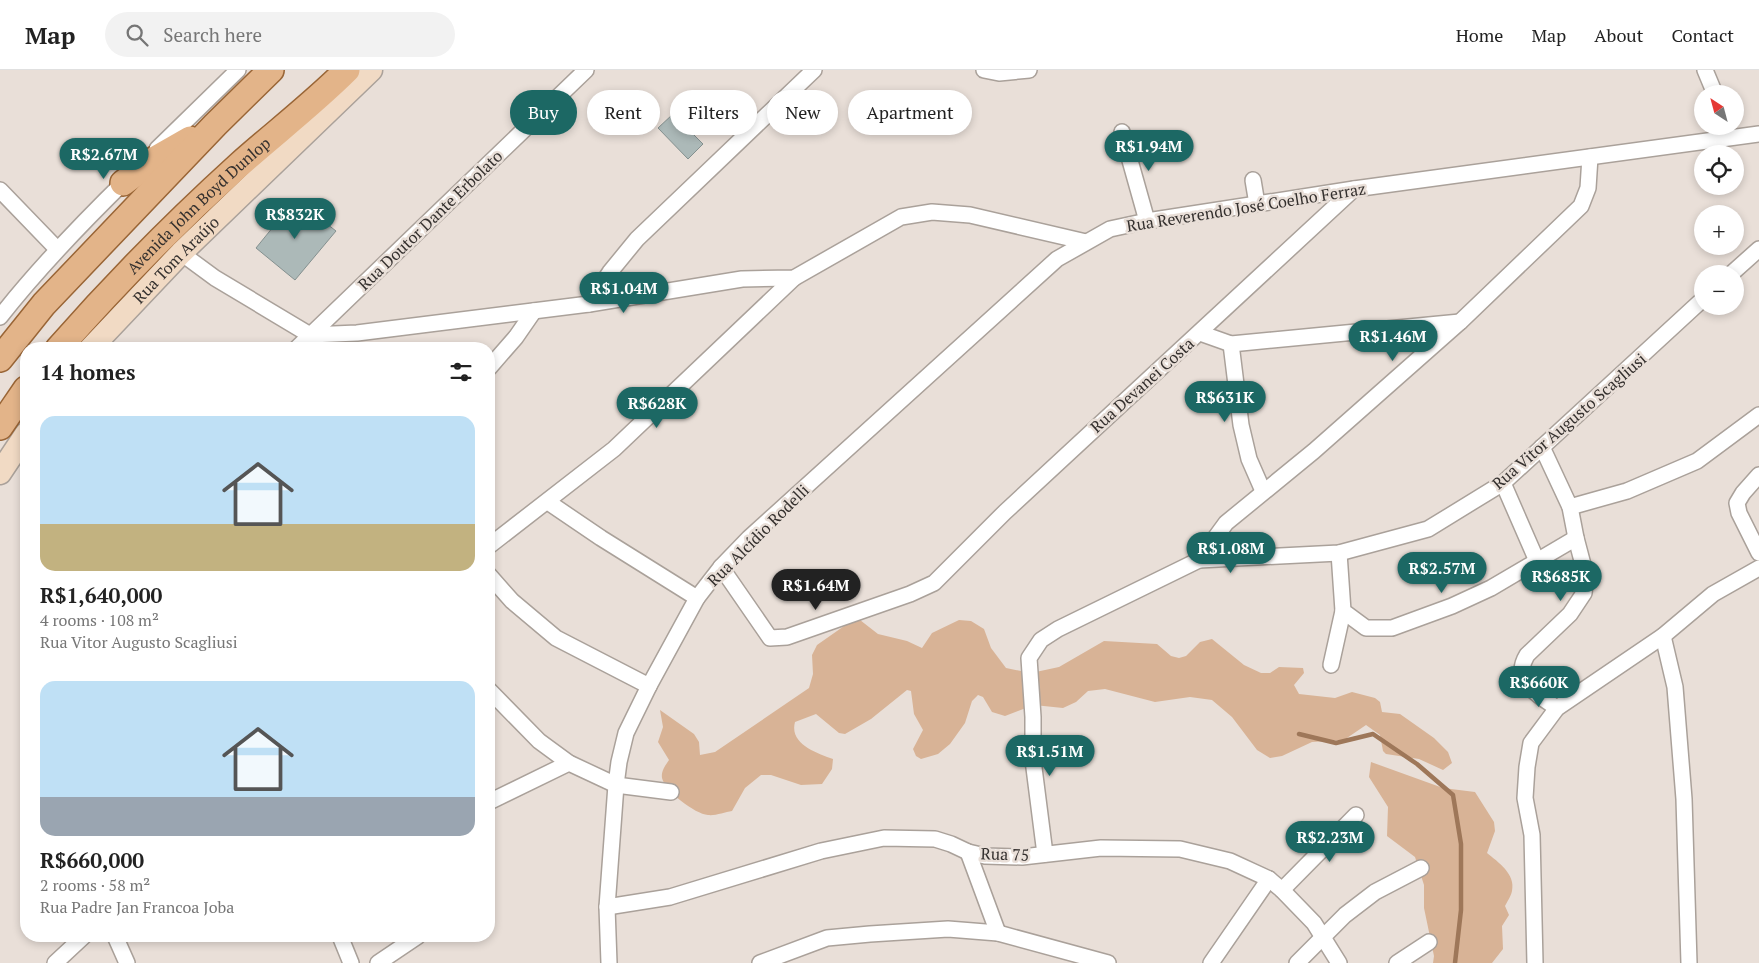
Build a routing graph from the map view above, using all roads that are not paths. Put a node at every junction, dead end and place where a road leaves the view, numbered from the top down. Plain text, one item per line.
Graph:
1 (238, 70) edge
2 (271, 70) edge
3 (347, 70) edge
4 (372, 70) edge
5 (586, 70) edge
6 (814, 70) edge
7 (984, 70) edge
8 (1029, 70) edge
9 (1705, 70) edge
10 (1711, 85) edge
11 (214, 125) junction
12 (1122, 132) dead end
13 (1744, 133) edge
14 (1759, 134) edge
15 (1715, 135) edge
16 (1590, 157) junction
17 (1253, 180) dead end
18 (123, 183) junction
19 (0, 190) edge
20 (1354, 190) junction
21 (1257, 204) junction
22 (1147, 221) junction
23 (1086, 242) junction
24 (1759, 248) edge
25 (57, 250) junction
26 (181, 253) junction
27 (1741, 265) edge
28 (794, 278) junction
29 (589, 304) junction
30 (1694, 307) edge
31 (534, 311) junction
32 (0, 317) edge
33 (1460, 322) junction
34 (1200, 333) junction
35 (310, 335) junction
36 (64, 342) edge
37 (97, 342) edge
38 (303, 342) edge
39 (1231, 344) junction
40 (0, 359) edge
41 (495, 361) edge
42 (20, 397) edge
43 (1759, 415) edge
44 (0, 427) edge
45 (20, 443) edge
46 (1542, 447) junction
47 (0, 473) edge
48 (1759, 475) edge
49 (1503, 483) junction
50 (1263, 491) junction
51 (548, 502) junction
52 (1570, 507) junction
53 (1576, 538) junction
54 (495, 542) edge
55 (1339, 553) junction
56 (1759, 553) edge
57 (1199, 560) junction
58 (1536, 561) junction
59 (721, 566) junction
60 (1759, 568) edge
61 (495, 582) edge
62 (697, 598) junction
63 (1343, 611) junction
64 (1663, 636) junction
65 (1331, 665) dead end
66 (649, 686) junction
67 (495, 696) edge
68 (1557, 708) junction
69 (568, 763) junction
70 (616, 785) junction
71 (671, 792) dead end
72 (495, 799) edge
73 (1356, 815) dead end
74 (968, 852) junction
75 (1045, 854) junction
76 (1421, 868) dead end
77 (1269, 879) junction
78 (1282, 890) junction
79 (607, 908) junction
80 (998, 933) junction
81 (1323, 936) junction
82 (78, 942) edge
83 (118, 942) edge
84 (342, 942) edge
85 (409, 942) edge
86 (1429, 942) dead end
87 (55, 963) edge
88 (127, 963) edge
89 (351, 963) edge
90 (378, 963) edge
91 (609, 963) edge
92 (760, 963) edge
93 (1107, 963) edge
94 (1211, 963) edge
95 (1297, 963) edge
96 (1339, 963) edge
97 (1397, 963) edge
98 (1535, 963) edge
99 (1689, 963) edge

1 - 18 street
2 - 11 main road
3 - 36 main road, Avenida John Boyd Dunlop
4 - 26 main road, Rua Tom Araújo
5 - 35 street, Rua Doutor Dante Erbolato
6 - 29 street
7 - 8 street
9 - 10 street
11 - 18 main road
11 - 40 main road
12 - 22 street
13 - 14 street, Rua Reverendo José Coelho Ferraz
15 - 16 street, Rua Reverendo José Coelho Ferraz
16 - 20 street, Rua Reverendo José Coelho Ferraz
16 - 33 street
17 - 21 street
18 - 25 street
19 - 25 street
20 - 21 street, Rua Reverendo José Coelho Ferraz
20 - 34 street, Rua Devanei Costa
21 - 22 street, Rua Reverendo José Coelho Ferraz
22 - 23 street, Rua Reverendo José Coelho Ferraz
23 - 28 street
23 - 59 street, Rua Alcídio Rodelli
24 - 27 street
25 - 32 street
26 - 35 street
26 - 37 main road, Rua Tom Araújo
28 - 29 street
28 - 51 street
29 - 31 street
30 - 46 street, Rua Vitor Augusto Scagliusi
31 - 35 street
31 - 41 street
33 - 39 street
33 - 50 street
34 - 39 street
34 - 59 street, Rua Devanei Costa
35 - 38 street, Rua Doutor Dante Erbolato
39 - 50 street
42 - 44 main road
43 - 52 street
45 - 47 main road
46 - 49 street, Rua Vitor Augusto Scagliusi
46 - 52 street
48 - 56 street
49 - 55 street, Rua Vitor Augusto Scagliusi
49 - 58 street
50 - 57 street
51 - 54 street
51 - 62 street
52 - 53 street
53 - 58 street
53 - 68 street
55 - 57 street, Rua Vitor Augusto Scagliusi
55 - 63 street
57 - 75 street, Rua Vitor Augusto Scagliusi
58 - 63 street
59 - 62 street, Rua Alcídio Rodelli
60 - 64 street
61 - 66 street
62 - 66 street, Rua Alcídio Rodelli
63 - 65 street
64 - 68 street
64 - 99 street
66 - 70 street, Rua Alcídio Rodelli
67 - 69 street
68 - 98 street
69 - 70 street
69 - 72 street
70 - 71 street
70 - 79 street, Rua Alcídio Rodelli
73 - 78 street
74 - 75 street, Rua 75
74 - 79 street, Rua 75
74 - 80 street
75 - 77 street, Rua 75
76 - 81 street
77 - 78 street, Rua 75
77 - 94 street
78 - 81 street, Rua 75
79 - 91 street, Rua Alcídio Rodelli
80 - 92 street
80 - 93 street
81 - 95 street
81 - 96 street, Rua 75
82 - 87 street
83 - 88 street
84 - 89 street
85 - 90 street
86 - 97 street

